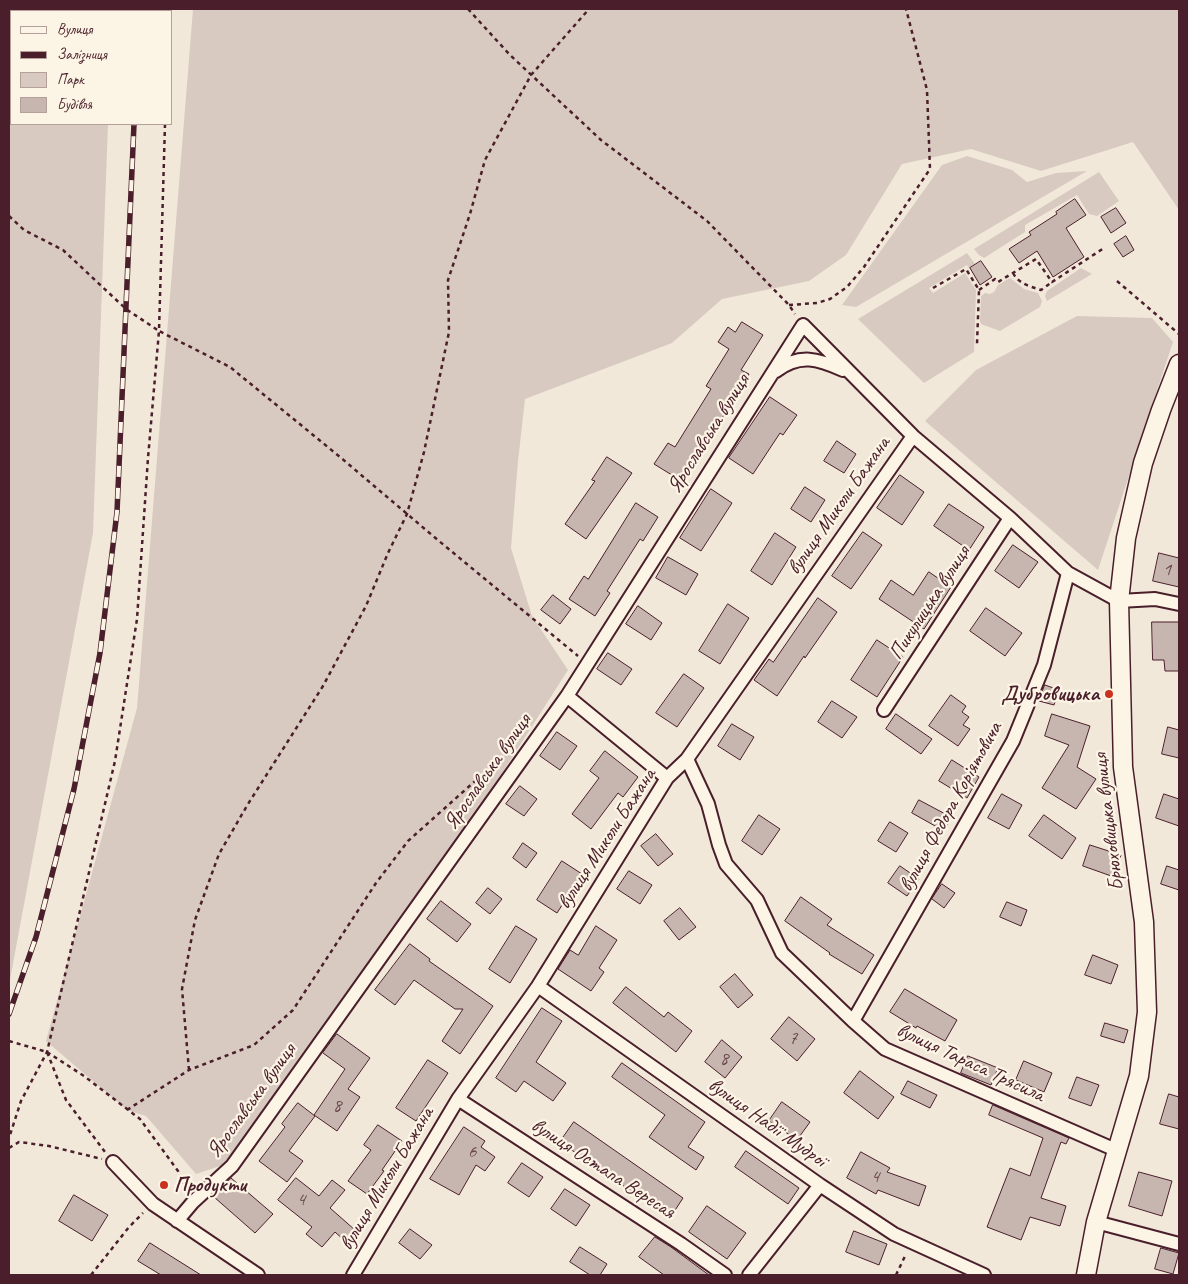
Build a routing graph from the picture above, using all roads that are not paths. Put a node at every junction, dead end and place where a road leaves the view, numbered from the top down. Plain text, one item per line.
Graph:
1 (1179, 364) edge
2 (849, 372) junction
3 (772, 373) junction
4 (913, 436) junction
5 (1010, 518) junction
6 (1068, 573) junction
7 (1119, 601) junction
8 (1179, 604) edge
9 (567, 696) junction
10 (884, 710) dead end
11 (687, 759) junction
12 (667, 778) junction
13 (538, 986) junction
14 (853, 1021) junction
15 (458, 1099) junction
16 (1118, 1151) junction
17 (113, 1162) road end
18 (820, 1185) junction
19 (177, 1221) junction
20 (1096, 1222) junction
21 (1179, 1244) edge
22 (258, 1275) edge
23 (353, 1275) edge
24 (725, 1275) edge
25 (749, 1275) edge
26 (984, 1275) edge
27 (1086, 1275) edge

1 - 7 main road, Брюховицька вулиця
2 - 3 street
2 - 3 street, Ярославська вулиця
2 - 4 street
3 - 9 street, Ярославська вулиця
4 - 5 street
4 - 11 street, вулиця Миколи Бажана
5 - 6 street
5 - 10 street, Пикулицька вулиця
6 - 7 street
6 - 14 street, вулиця Федора Коріятовича
7 - 8 street
7 - 16 main road, Брюховицька вулиця
9 - 12 street
9 - 19 street, Ярославська вулиця
11 - 12 street, вулиця Миколи Бажана
11 - 14 street, вулиця Тараса Трясила
12 - 13 street, вулиця Миколи Бажана
13 - 15 street, вулиця Миколи Бажана
13 - 18 street, вулиця Надії Мудрої
14 - 16 street, вулиця Тараса Трясила
15 - 23 street, вулиця Миколи Бажана
15 - 24 street, вулиця Остапа Вересая
16 - 20 main road, Брюховицька вулиця
17 - 19 street
18 - 25 street
18 - 26 street, вулиця Надії Мудрої
19 - 22 street
20 - 21 street
20 - 27 main road, Брюховицька вулиця

